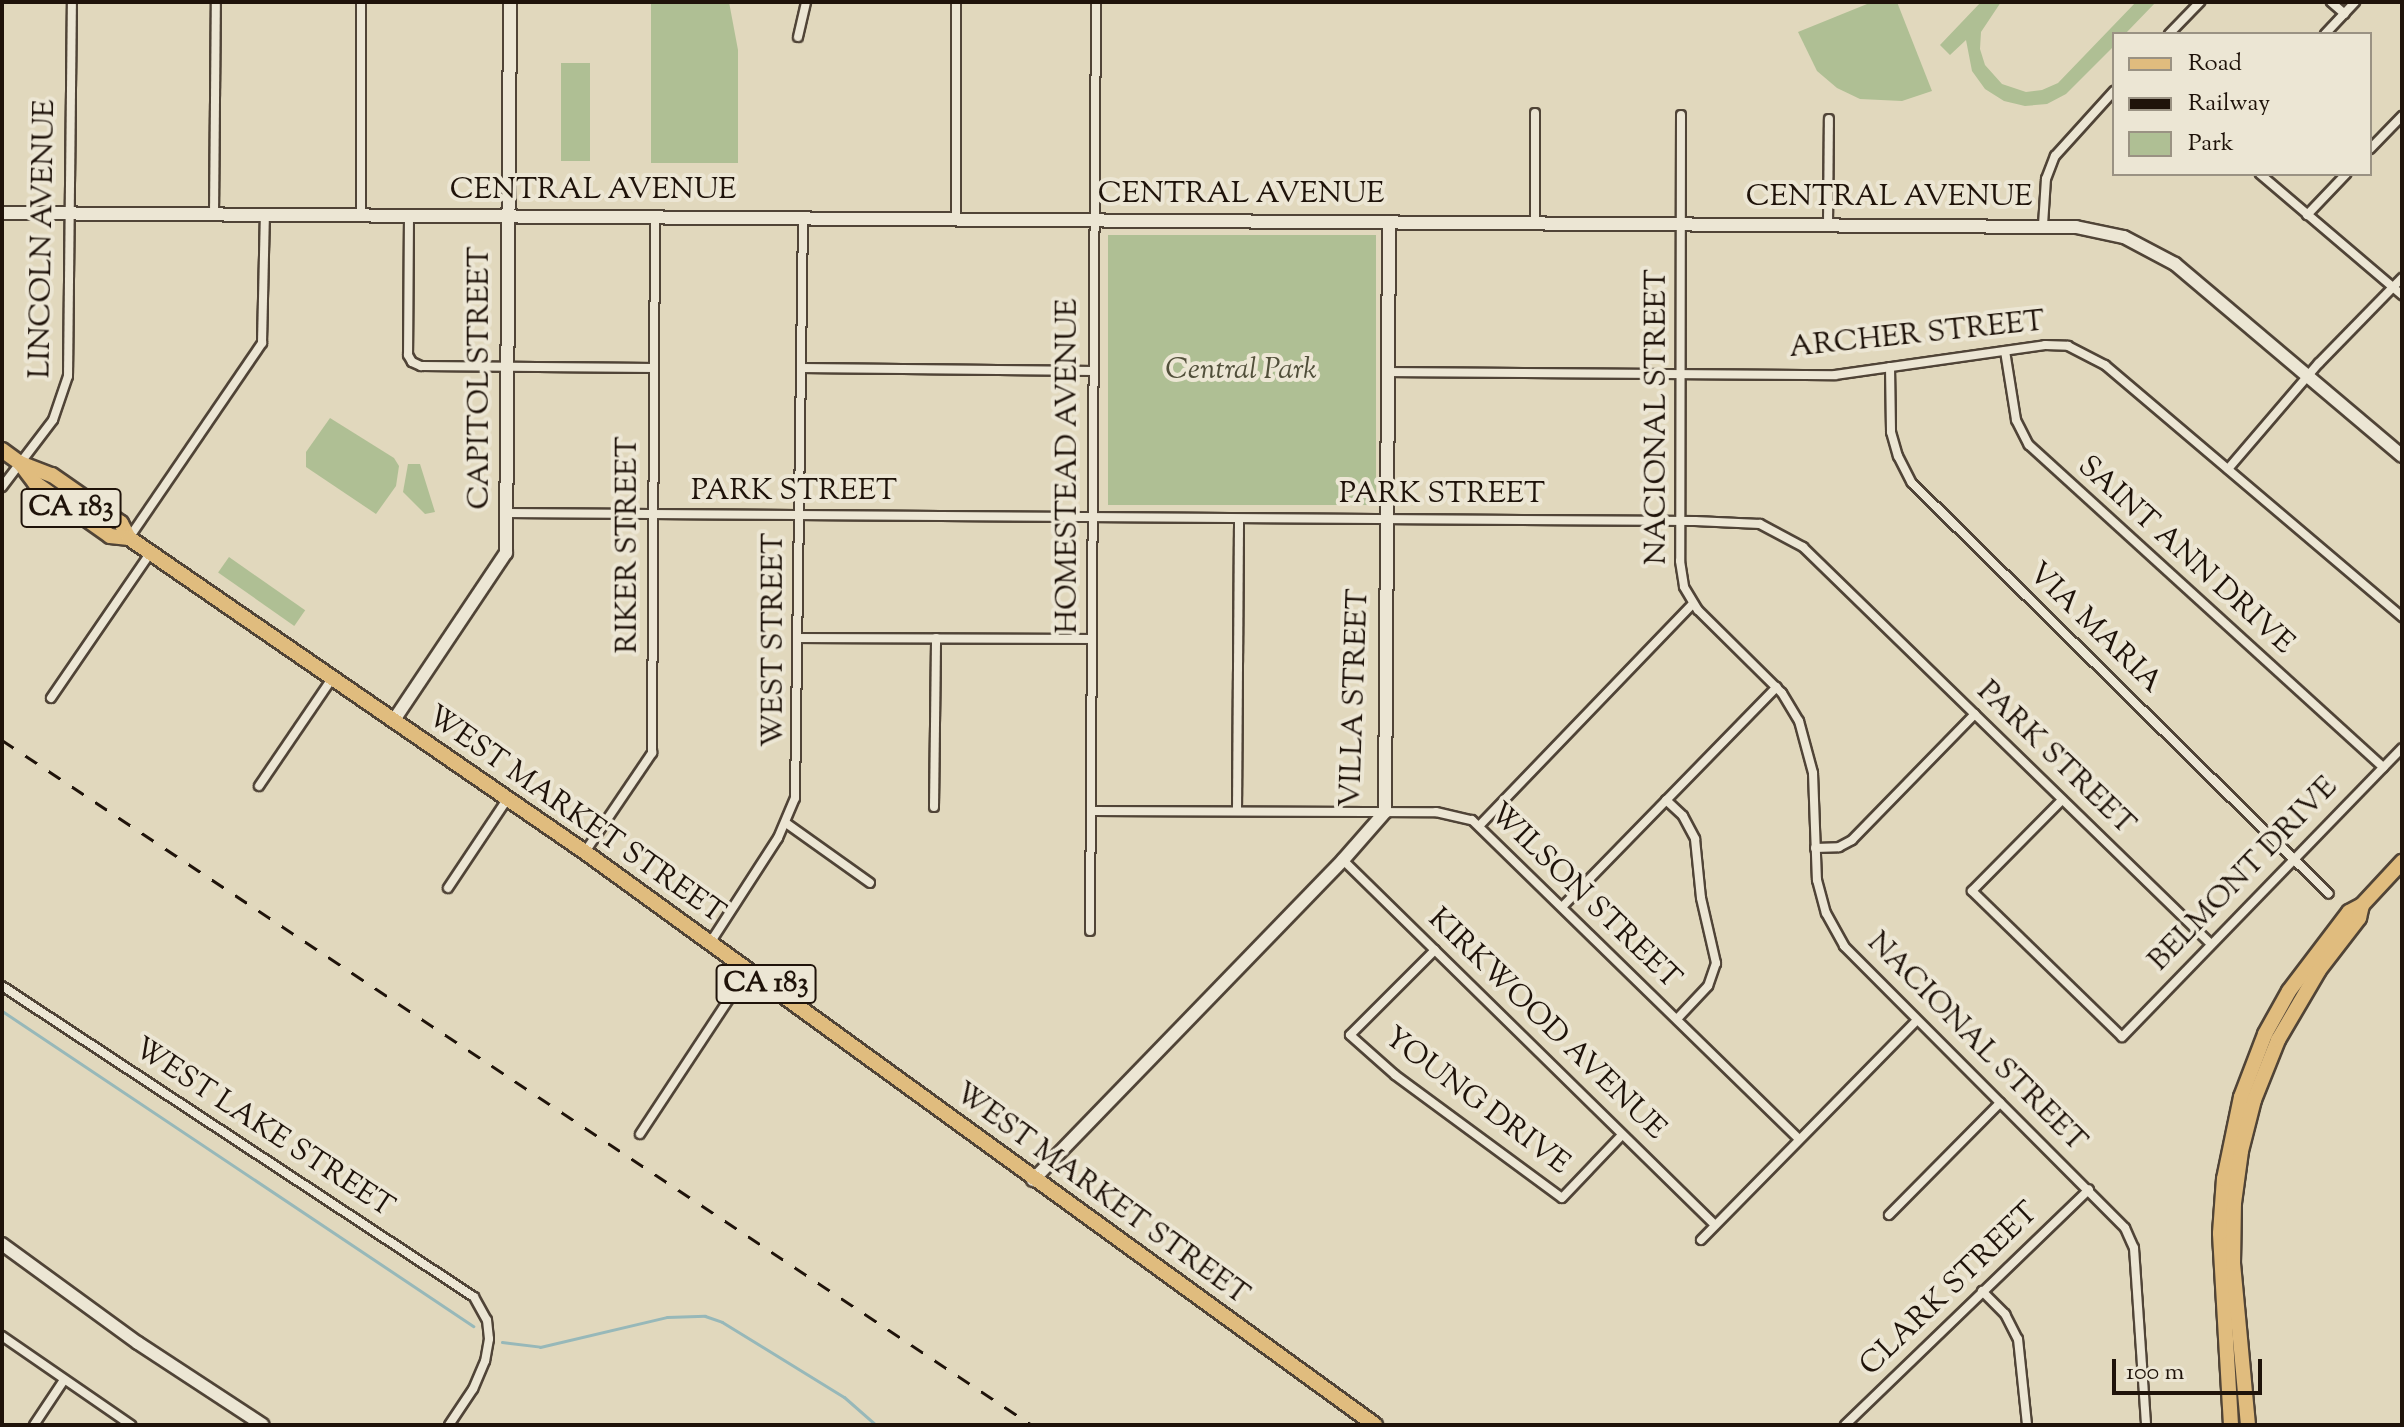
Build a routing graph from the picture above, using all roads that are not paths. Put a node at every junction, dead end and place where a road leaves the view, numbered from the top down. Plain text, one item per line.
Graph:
1 (72, 2) edge
2 (216, 2) edge
3 (361, 2) edge
4 (510, 2) edge
5 (806, 2) edge
6 (956, 2) edge
7 (1096, 2) edge
8 (2200, 2) edge
9 (2331, 2) edge
10 (2355, 2) edge
11 (2345, 14) junction
12 (2171, 32) edge
13 (2327, 32) edge
14 (798, 37) dead end
15 (2112, 93) edge
16 (1535, 113) dead end
17 (1681, 115) dead end
18 (2402, 116) edge
19 (1829, 119) dead end
20 (2372, 147) edge
21 (2262, 176) edge
22 (2344, 176) edge
23 (2, 213) edge
24 (71, 214) junction
25 (214, 215) junction
26 (265, 215) junction
27 (2307, 215) junction
28 (361, 216) junction
29 (409, 216) junction
30 (507, 217) junction
31 (655, 218) junction
32 (803, 218) junction
33 (956, 219) junction
34 (1095, 221) junction
35 (1389, 222) junction
36 (1535, 222) junction
37 (1681, 223) junction
38 (1828, 224) junction
39 (2043, 225) junction
40 (2402, 278) edge
41 (2393, 287) junction
42 (2402, 295) edge
43 (2005, 351) junction
44 (507, 367) junction
45 (1890, 367) junction
46 (654, 368) junction
47 (801, 368) junction
48 (1094, 371) junction
49 (1388, 372) junction
50 (1681, 374) junction
51 (2307, 376) junction
52 (2, 450) edge
53 (2402, 456) edge
54 (20, 463) junction
55 (2228, 469) junction
56 (2, 487) edge
57 (506, 513) junction
58 (653, 515) junction
59 (799, 515) junction
60 (1093, 517) junction
61 (1386, 518) junction
62 (1239, 519) junction
63 (1680, 521) junction
64 (129, 538) junction
65 (151, 552) junction
66 (1693, 604) junction
67 (2402, 617) edge
68 (799, 638) junction
69 (936, 638) junction
70 (1092, 639) junction
71 (333, 677) junction
72 (1777, 687) junction
73 (51, 698) dead end
74 (1975, 714) junction
75 (394, 720) junction
76 (2402, 748) edge
77 (2383, 767) junction
78 (259, 786) dead end
79 (508, 798) junction
80 (1666, 800) junction
81 (2062, 800) junction
82 (934, 807) dead end
83 (1092, 811) junction
84 (1237, 811) junction
85 (1385, 812) junction
86 (786, 823) junction
87 (1480, 825) junction
88 (1815, 848) junction
89 (585, 852) junction
90 (2294, 858) junction
91 (1343, 860) junction
92 (2402, 862) edge
93 (870, 883) dead end
94 (448, 888) dead end
95 (2329, 894) dead end
96 (2362, 905) junction
97 (1563, 906) junction
98 (1090, 931) dead end
99 (710, 943) junction
100 (2211, 944) junction
101 (1435, 950) junction
102 (748, 970) junction
103 (2, 986) edge
104 (1677, 1019) junction
105 (1917, 1020) junction
106 (2000, 1103) junction
107 (640, 1134) dead end
108 (1622, 1135) junction
109 (1799, 1139) junction
110 (1033, 1180) junction
111 (2089, 1189) junction
112 (1889, 1215) dead end
113 (1715, 1225) junction
114 (1701, 1240) dead end
115 (2, 1245) edge
116 (1982, 1291) junction
117 (2, 1336) edge
118 (64, 1380) junction
119 (34, 1425) edge
120 (131, 1425) edge
121 (263, 1425) edge
122 (449, 1425) edge
123 (1375, 1425) edge
124 (1845, 1425) edge
125 (2027, 1425) edge
126 (2146, 1425) edge
127 (2231, 1425) edge
128 (2248, 1425) edge

1 - 24 street, LINCOLN AVENUE
2 - 25 street
3 - 28 street
4 - 30 street, CAPITOL STREET
5 - 14 street
6 - 33 street
7 - 34 street, HOMESTEAD AVENUE
8 - 12 street
9 - 11 street
10 - 11 street
11 - 13 street
15 - 39 street
16 - 36 street
17 - 37 street, NACIONAL STREET
18 - 20 street
19 - 38 street
21 - 27 street
22 - 27 street
23 - 24 street, CENTRAL AVENUE
24 - 25 street, CENTRAL AVENUE
24 - 54 street, LINCOLN AVENUE
25 - 26 street, CENTRAL AVENUE
26 - 28 street, CENTRAL AVENUE
26 - 64 street
27 - 41 street
28 - 29 street, CENTRAL AVENUE
29 - 30 street, CENTRAL AVENUE
29 - 44 street
30 - 31 street, CENTRAL AVENUE
30 - 44 street, CAPITOL STREET
31 - 32 street, CENTRAL AVENUE
31 - 46 street, RIKER STREET
32 - 33 street, CENTRAL AVENUE
32 - 47 street, WEST STREET
33 - 34 street, CENTRAL AVENUE
34 - 35 street, CENTRAL AVENUE
34 - 48 street, HOMESTEAD AVENUE
35 - 36 street, CENTRAL AVENUE
35 - 49 street, VILLA STREET
36 - 37 street, CENTRAL AVENUE
37 - 38 street, CENTRAL AVENUE
37 - 50 street, NACIONAL STREET
38 - 39 street, CENTRAL AVENUE
39 - 51 street, CENTRAL AVENUE
40 - 41 street
41 - 42 street
41 - 51 street
43 - 45 street, ARCHER STREET
43 - 55 street, ARCHER STREET
43 - 77 street, SAINT ANN DRIVE
44 - 46 street
44 - 57 street, CAPITOL STREET
45 - 50 street, ARCHER STREET
45 - 90 street, VIA MARIA
46 - 58 street, RIKER STREET
47 - 48 street
47 - 59 street, WEST STREET
48 - 60 street, HOMESTEAD AVENUE
49 - 50 street, ARCHER STREET
49 - 61 street, VILLA STREET
50 - 63 street, NACIONAL STREET
51 - 53 street, CENTRAL AVENUE
51 - 55 street
52 - 54 main road, WEST MARKET STREET / CA 183
54 - 56 street, LINCOLN AVENUE
54 - 64 main road, WEST MARKET STREET / CA 183
55 - 67 street, ARCHER STREET
57 - 58 street, PARK STREET
57 - 75 street, CAPITOL STREET
58 - 59 street, PARK STREET
58 - 89 street, RIKER STREET
59 - 60 street, PARK STREET
59 - 68 street, WEST STREET
60 - 62 street, PARK STREET
60 - 70 street, HOMESTEAD AVENUE
61 - 62 street, PARK STREET
61 - 63 street, PARK STREET
61 - 85 street, VILLA STREET
62 - 84 street
63 - 66 street, NACIONAL STREET
63 - 74 street, PARK STREET
64 - 65 main road, WEST MARKET STREET / CA 183
65 - 71 main road, WEST MARKET STREET / CA 183
65 - 73 street
66 - 72 street, NACIONAL STREET
66 - 87 street
68 - 69 street
68 - 86 street, WEST STREET
69 - 70 street
69 - 82 street
70 - 83 street, HOMESTEAD AVENUE
71 - 75 main road, WEST MARKET STREET / CA 183
71 - 78 street
72 - 80 street
72 - 88 street, NACIONAL STREET
74 - 81 street, PARK STREET
74 - 88 street
75 - 79 main road, WEST MARKET STREET / CA 183
76 - 77 street, BELMONT DRIVE
77 - 90 street, BELMONT DRIVE
79 - 89 main road, WEST MARKET STREET / CA 183
79 - 94 street
80 - 97 street
80 - 104 street
81 - 100 street, PARK STREET
81 - 100 street, BELMONT DRIVE
83 - 84 street, WILSON STREET
83 - 98 street, HOMESTEAD AVENUE
84 - 85 street, WILSON STREET
85 - 87 street, WILSON STREET
85 - 91 street, VILLA STREET
86 - 93 street
86 - 99 street, WEST STREET
87 - 97 street, WILSON STREET
88 - 105 street, NACIONAL STREET
89 - 99 main road, WEST MARKET STREET / CA 183
90 - 95 street, VIA MARIA
90 - 100 street, BELMONT DRIVE
91 - 101 street, KIRKWOOD AVENUE
91 - 110 street, VILLA STREET
92 - 96 main road
96 - 127 main road
96 - 128 main road
97 - 104 street, WILSON STREET
99 - 102 main road, WEST MARKET STREET / CA 183
101 - 108 street, KIRKWOOD AVENUE
101 - 108 street, YOUNG DRIVE
102 - 107 street
102 - 110 main road, WEST MARKET STREET / CA 183
103 - 122 street, WEST LAKE STREET
104 - 109 street, WILSON STREET
105 - 106 street, NACIONAL STREET
105 - 109 street
106 - 111 street, NACIONAL STREET
106 - 112 street
108 - 113 street, KIRKWOOD AVENUE
109 - 113 street
110 - 123 main road, WEST MARKET STREET / CA 183
111 - 116 street, CLARK STREET
111 - 126 street, NACIONAL STREET
113 - 114 street
115 - 121 street
116 - 124 street, CLARK STREET
116 - 125 street
117 - 118 street
118 - 119 street
118 - 120 street

